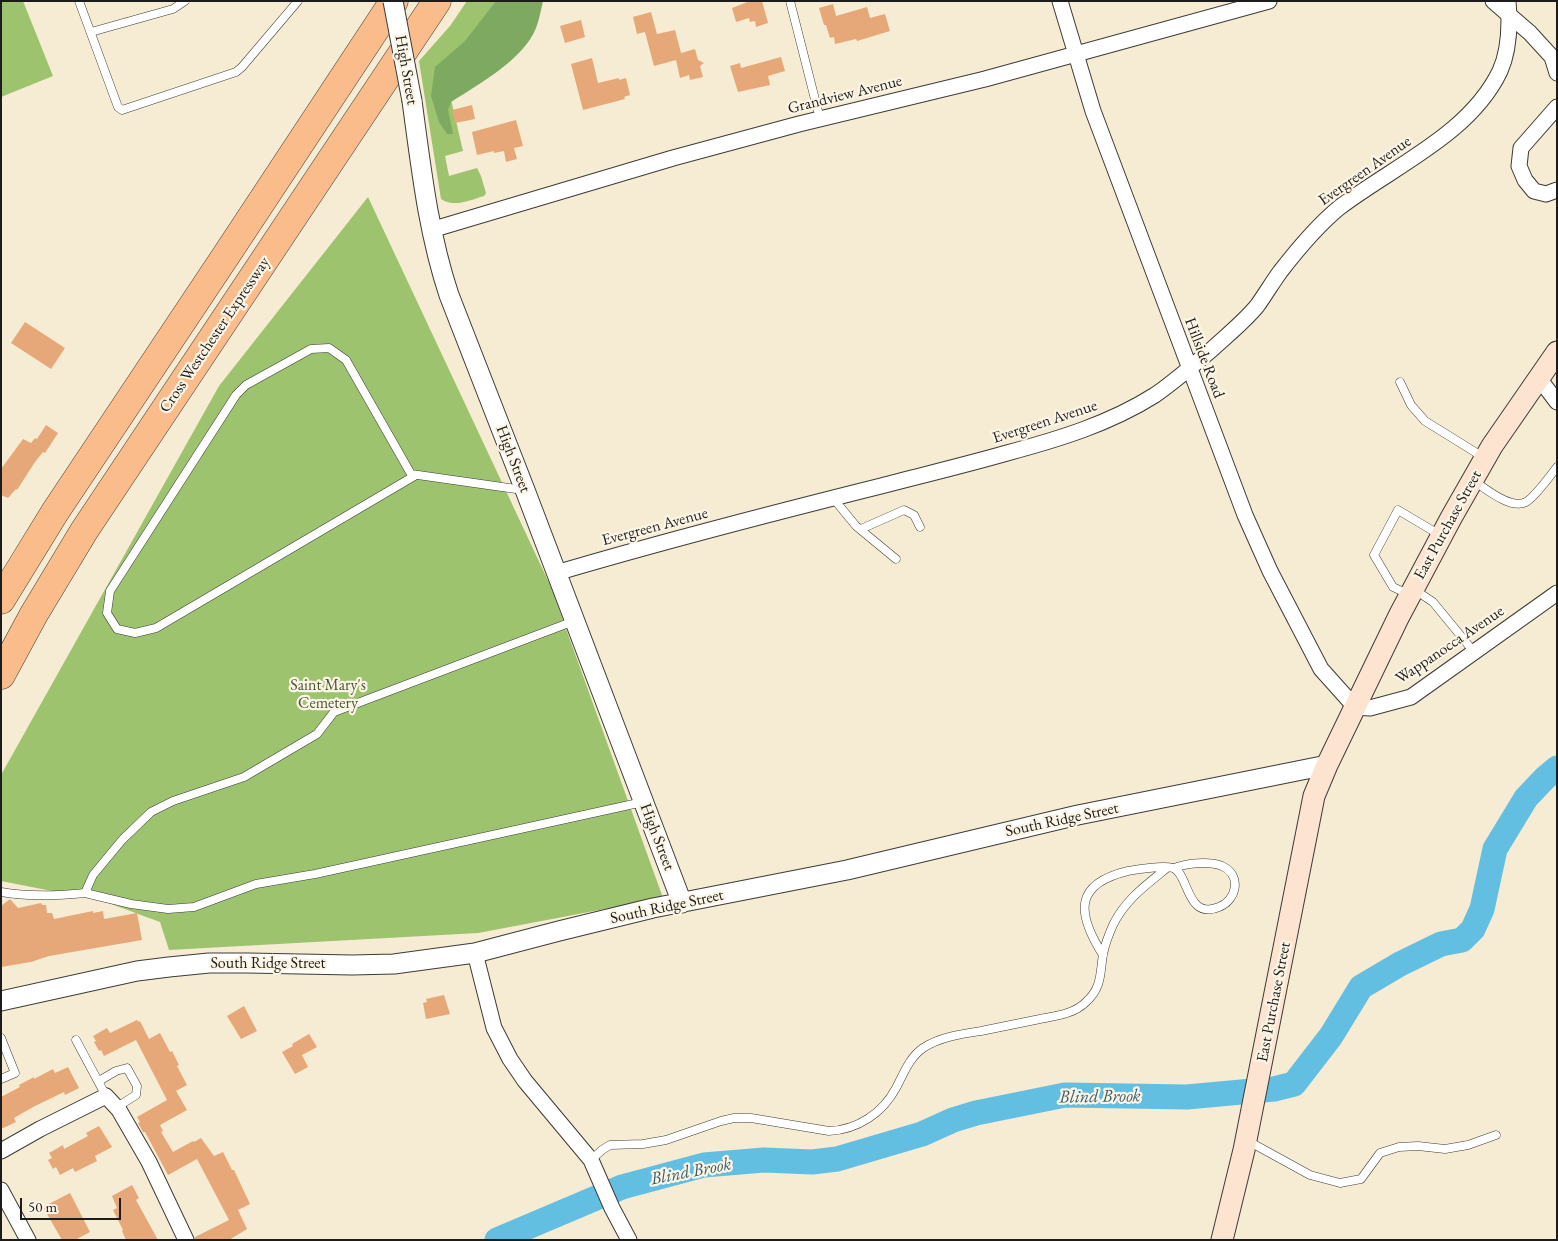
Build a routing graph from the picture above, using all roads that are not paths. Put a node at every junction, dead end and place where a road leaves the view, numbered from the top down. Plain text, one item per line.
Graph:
1 (79, 1) edge
2 (185, 1) edge
3 (298, 1) edge
4 (393, 1) edge
5 (437, 1) edge
6 (790, 1) edge
7 (1060, 1) edge
8 (1269, 1) edge
9 (1493, 1) edge
10 (1509, 8) edge
11 (90, 32) junction
12 (1076, 54) junction
13 (1557, 73) edge
14 (1557, 107) edge
15 (820, 119) junction
16 (1557, 190) edge
17 (431, 230) junction
18 (1557, 352) edge
19 (1190, 368) junction
20 (1538, 377) junction
21 (1400, 382) dead end
22 (1557, 402) edge
23 (1485, 458) junction
24 (1557, 467) edge
25 (416, 475) junction
26 (1473, 480) junction
27 (525, 490) junction
28 (833, 498) junction
29 (920, 527) dead end
30 (861, 529) junction
31 (1442, 536) junction
32 (896, 559) dead end
33 (556, 573) junction
34 (1412, 592) junction
35 (1557, 593) edge
36 (1, 600) edge
37 (574, 621) junction
38 (1474, 652) junction
39 (1, 675) edge
40 (1356, 707) junction
41 (1327, 765) junction
42 (643, 802) junction
43 (1171, 868) junction
44 (1, 892) edge
45 (85, 893) junction
46 (682, 903) junction
47 (475, 953) junction
48 (1103, 955) junction
49 (1, 1001) edge
50 (1, 1038) edge
51 (76, 1040) dead end
52 (1, 1079) edge
53 (98, 1081) junction
54 (106, 1096) junction
55 (117, 1108) junction
56 (1496, 1135) dead end
57 (1246, 1140) junction
58 (1, 1151) edge
59 (591, 1160) junction
60 (1, 1190) edge
61 (6, 1212) edge
62 (28, 1240) edge
63 (186, 1240) edge
64 (629, 1240) edge
65 (1222, 1240) edge

1 - 11 lane
2 - 11 lane
3 - 11 lane
4 - 17 street, High Street, bridge
4 - 36 highway
5 - 39 highway, Cross Westchester Expressway
6 - 15 lane
7 - 12 street, Hillside Road
8 - 12 street, Grandview Avenue
9 - 10 street
10 - 13 street
10 - 19 street, Evergreen Avenue
12 - 15 street, Grandview Avenue
12 - 19 street, Hillside Road
14 - 16 street
15 - 17 street, Grandview Avenue
17 - 27 street, High Street
18 - 20 main road, East Purchase Street
19 - 28 street, Evergreen Avenue
19 - 40 street, Hillside Road
20 - 22 street
20 - 23 main road, East Purchase Street
21 - 23 lane
23 - 26 main road, East Purchase Street
24 - 26 lane
25 - 25 lane
25 - 27 lane
26 - 31 main road, East Purchase Street
27 - 33 street, High Street
28 - 30 lane
28 - 33 street, Evergreen Avenue
29 - 30 lane
30 - 32 lane
31 - 34 main road, East Purchase Street
31 - 34 lane
33 - 37 street, High Street
34 - 38 lane
34 - 40 main road, East Purchase Street
35 - 38 street, Wappanocca Avenue
37 - 42 street, High Street
37 - 45 lane
38 - 40 street, Wappanocca Avenue
40 - 41 main road, East Purchase Street
41 - 46 street, South Ridge Street
41 - 57 main road, East Purchase Street
42 - 45 lane
42 - 46 street, High Street
43 - 43 lane
43 - 48 lane
43 - 48 lane
44 - 45 lane
46 - 47 street, South Ridge Street
47 - 49 street, South Ridge Street
47 - 59 street
48 - 59 lane
50 - 52 lane
51 - 53 lane
53 - 54 lane
53 - 55 lane
54 - 55 street
54 - 58 street
55 - 63 street
56 - 57 lane
57 - 65 main road, East Purchase Street
59 - 64 street
60 - 61 street
61 - 62 street

